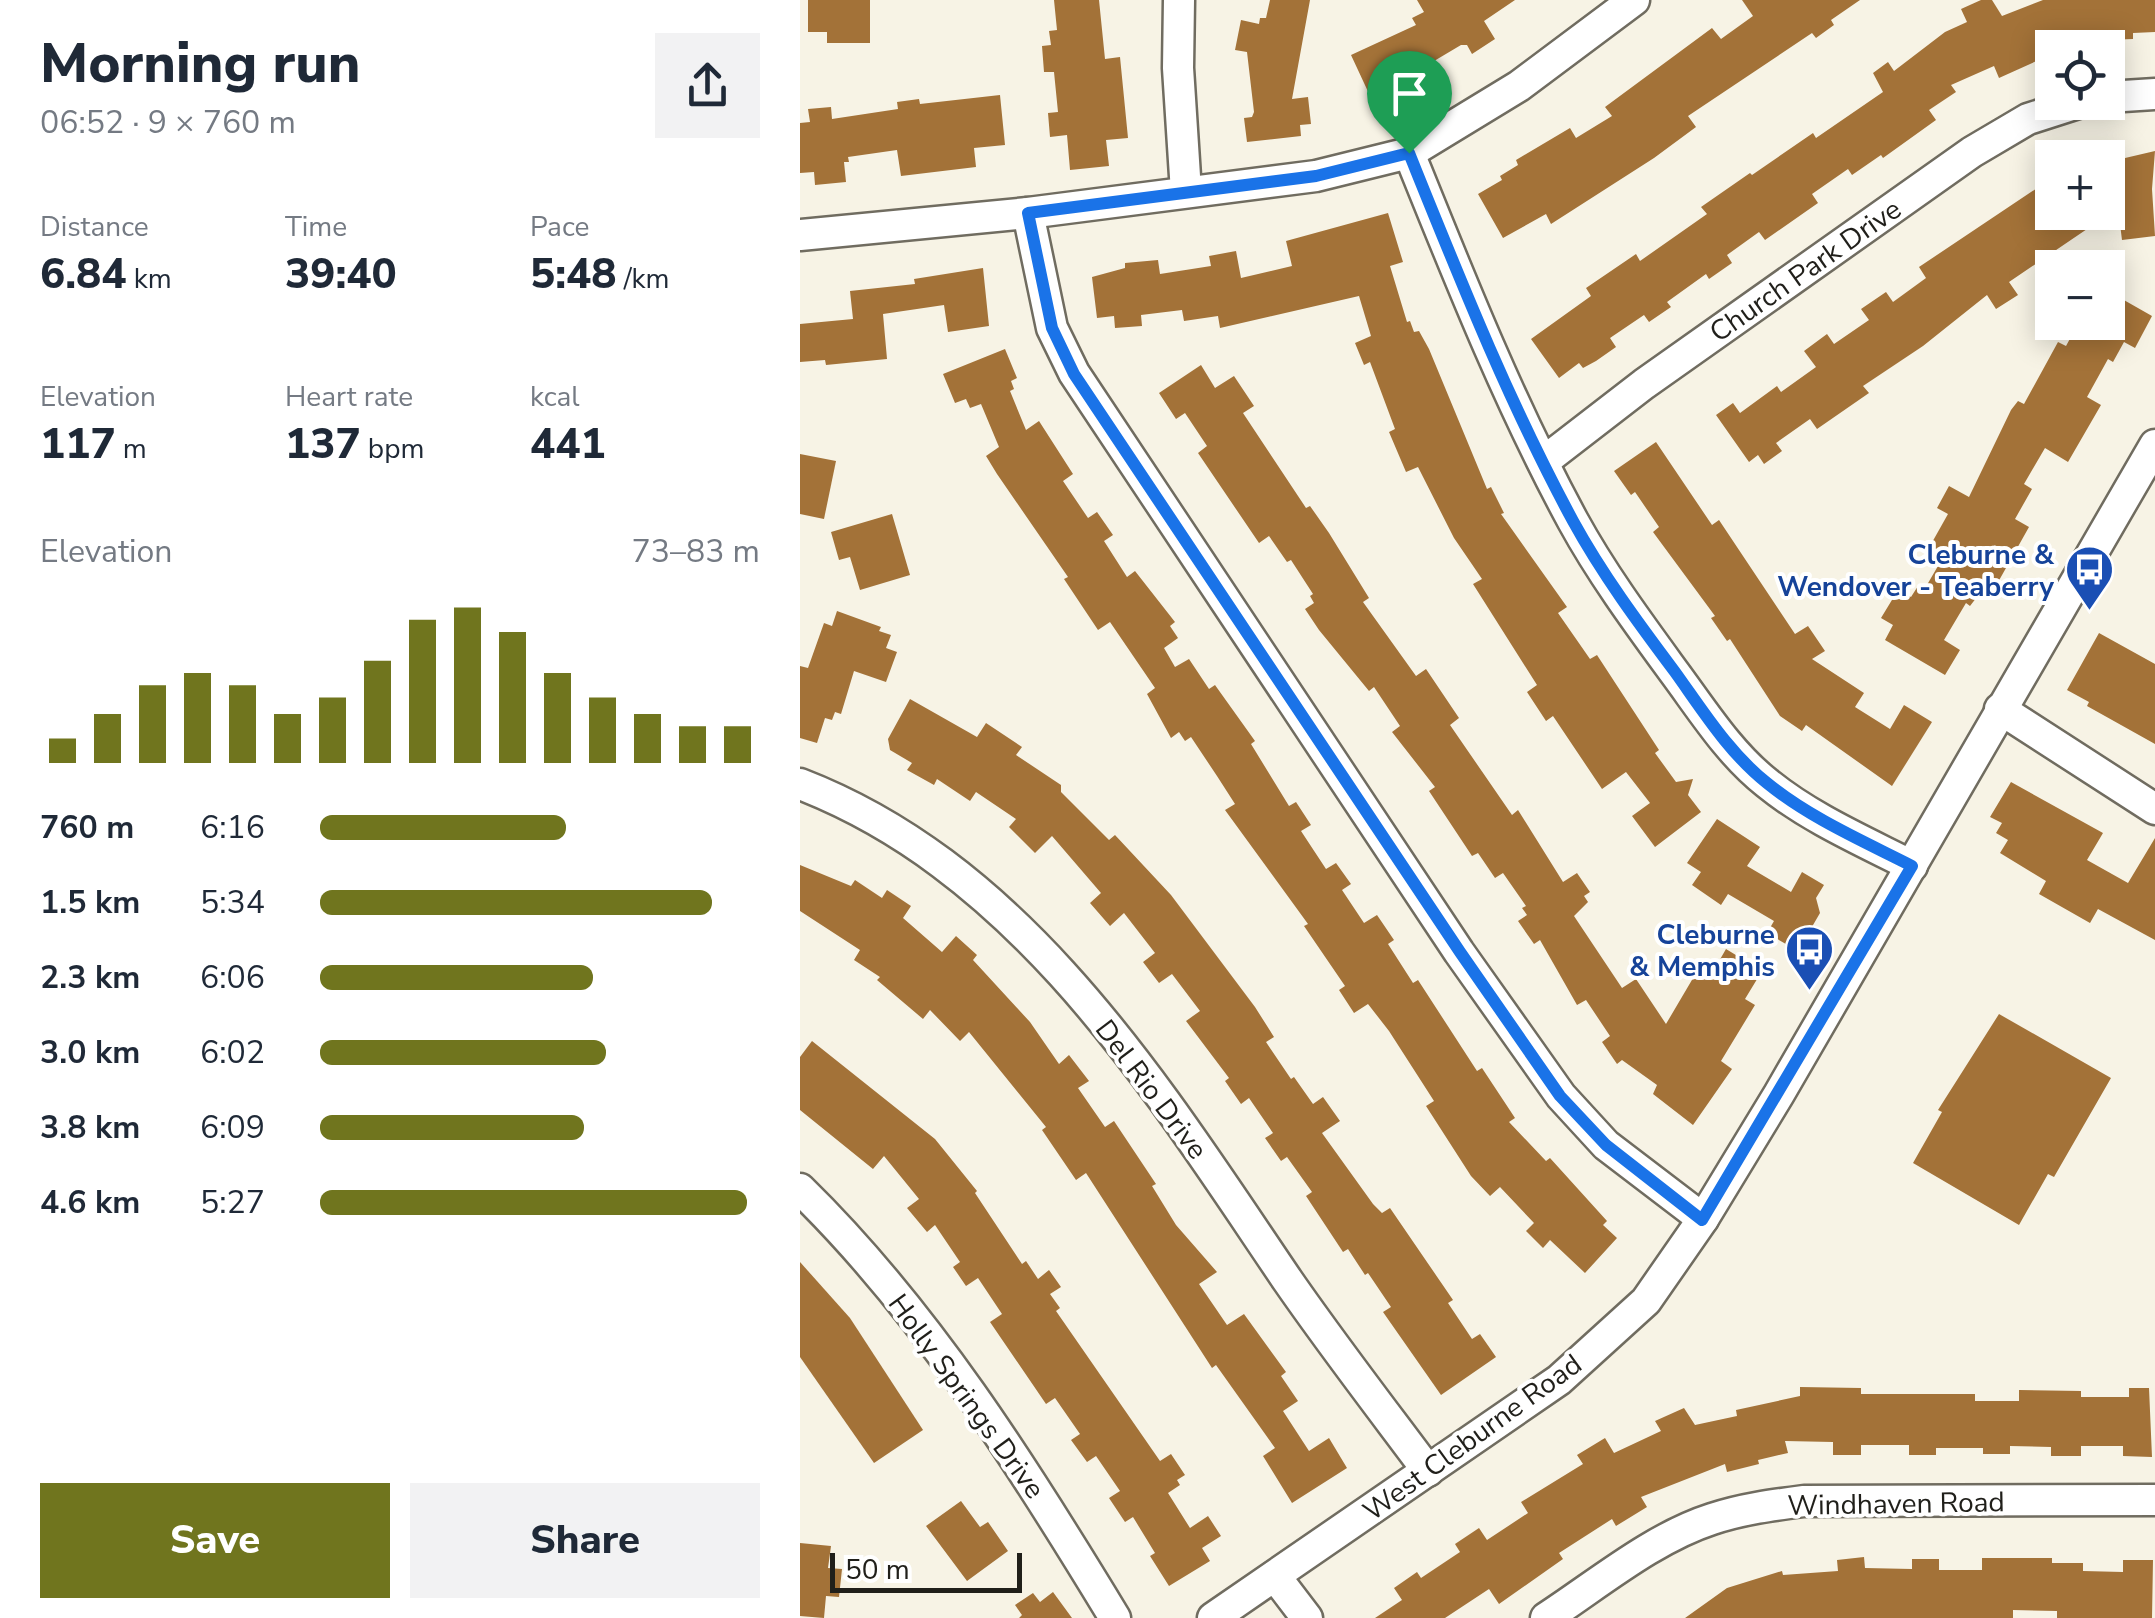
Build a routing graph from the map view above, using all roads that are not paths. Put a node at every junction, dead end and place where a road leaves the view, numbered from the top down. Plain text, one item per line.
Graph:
1 (1179, 0) edge
2 (1634, 0) edge
3 (2155, 94) edge
4 (2125, 97) edge
5 (2035, 117) edge
6 (1409, 153) junction
7 (1186, 192) junction
8 (1028, 213) junction
9 (800, 234) edge
10 (2155, 445) edge
11 (1543, 462) junction
12 (2000, 709) junction
13 (800, 784) edge
14 (2155, 809) edge
15 (1912, 866) junction
16 (800, 1188) edge
17 (1702, 1220) junction
18 (1428, 1471) junction
19 (2155, 1500) edge
20 (1275, 1576) junction
21 (1115, 1618) edge
22 (1213, 1618) edge
23 (1307, 1618) edge
24 (1546, 1618) edge

1 - 7 street
2 - 6 street
3 - 4 street
5 - 11 street, Church Park Drive
6 - 7 street
6 - 11 street
7 - 8 street
8 - 9 street
8 - 17 street
10 - 12 street, West Cleburne Road
11 - 15 street
12 - 14 street
12 - 15 street, West Cleburne Road
13 - 18 street, Del Rio Drive
15 - 17 street, West Cleburne Road
16 - 21 street, Holly Springs Drive
17 - 18 street, West Cleburne Road
18 - 20 street, West Cleburne Road
19 - 24 street, Windhaven Road
20 - 22 street, West Cleburne Road
20 - 23 street

